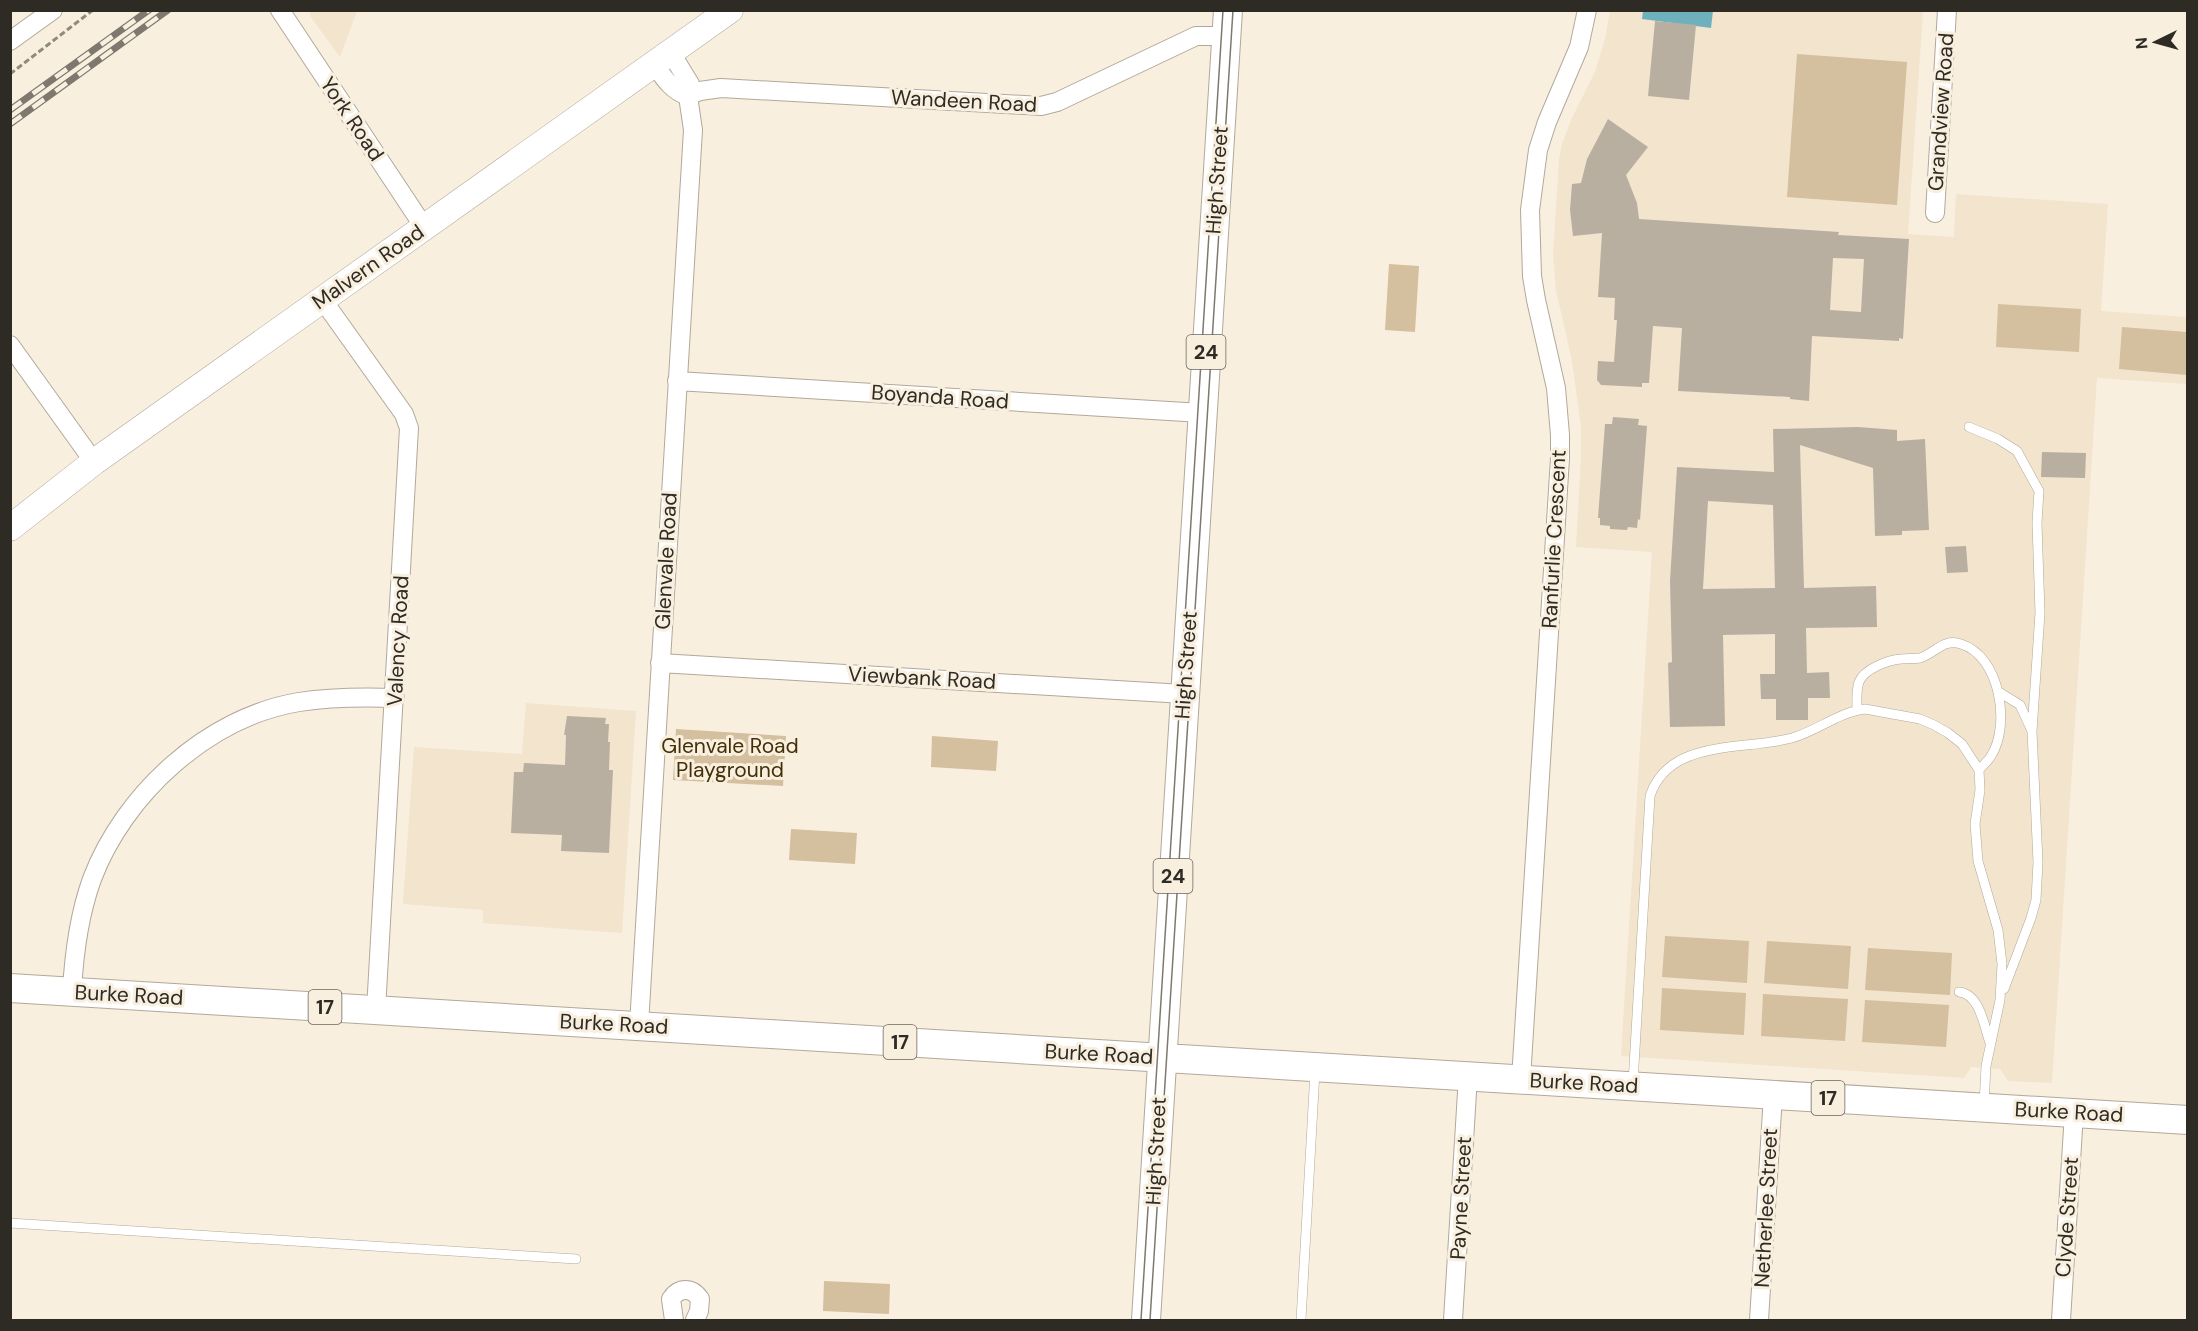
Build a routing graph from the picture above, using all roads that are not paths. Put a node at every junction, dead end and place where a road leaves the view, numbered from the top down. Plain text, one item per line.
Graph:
1 (53, 10) edge
2 (280, 10) edge
3 (730, 10) edge
4 (1587, 10) edge
5 (1947, 10) edge
6 (1227, 23) edge
7 (10, 41) edge
8 (662, 58) junction
9 (688, 96) junction
10 (1935, 213) dead end
11 (424, 227) junction
12 (322, 300) junction
13 (10, 345) edge
14 (677, 381) junction
15 (1202, 413) junction
16 (1969, 428) dead end
17 (94, 462) junction
18 (10, 528) edge
19 (660, 663) junction
20 (1999, 692) junction
21 (1185, 694) junction
22 (395, 698) junction
23 (1857, 710) junction
24 (2032, 731) junction
25 (1979, 770) junction
26 (10, 988) edge
27 (72, 991) junction
28 (1959, 992) dead end
29 (2000, 1000) junction
30 (376, 1010) junction
31 (639, 1025) junction
32 (1990, 1045) junction
33 (1162, 1058) junction
34 (1316, 1066) junction
35 (1468, 1076) junction
36 (1521, 1079) junction
37 (1632, 1086) junction
38 (1773, 1095) junction
39 (1983, 1107) junction
40 (2074, 1113) junction
41 (2187, 1120) edge
42 (10, 1223) edge
43 (576, 1259) dead end
44 (674, 1320) edge
45 (695, 1320) edge
46 (1146, 1320) edge
47 (1301, 1320) edge
48 (1453, 1320) edge
49 (1760, 1320) edge
50 (2061, 1320) edge

1 - 7 street
2 - 11 street, York Road
3 - 8 main road, Malvern Road
4 - 36 street, Ranfurlie Crescent
5 - 10 street, Grandview Road
6 - 9 street, Wandeen Road
6 - 15 main road, High Street / 24
8 - 9 street
8 - 11 main road, Malvern Road
9 - 14 street, Glenvale Road
11 - 12 main road, Malvern Road
12 - 17 main road, Malvern Road
12 - 22 street, Valency Road
13 - 17 street
14 - 15 street, Boyanda Road
14 - 19 street, Glenvale Road
15 - 21 main road, High Street / 24
16 - 24 lane
17 - 18 main road, Malvern Road
19 - 21 street, Viewbank Road
19 - 31 street, Glenvale Road
20 - 23 lane
20 - 24 lane
20 - 25 lane
21 - 33 main road, High Street / 24
22 - 27 street
22 - 30 street, Valency Road
23 - 25 lane
23 - 37 lane
24 - 29 lane
25 - 29 lane
26 - 27 main road, Burke Road / 17
27 - 30 main road, Burke Road / 17
28 - 32 lane
29 - 32 lane
30 - 31 main road, Burke Road / 17
31 - 33 main road, Burke Road / 17
32 - 39 lane
33 - 34 main road, Burke Road / 17
33 - 46 main road, High Street / 24
34 - 35 main road, Burke Road / 17
34 - 47 lane
35 - 36 main road, Burke Road / 17
35 - 48 street, Payne Street
36 - 37 main road, Burke Road / 17
37 - 38 main road, Burke Road / 17
38 - 39 main road, Burke Road / 17
38 - 49 street, Netherlee Street
39 - 40 main road, Burke Road / 17
40 - 41 main road, Burke Road / 17
40 - 50 street, Clyde Street
42 - 43 lane
44 - 45 street

